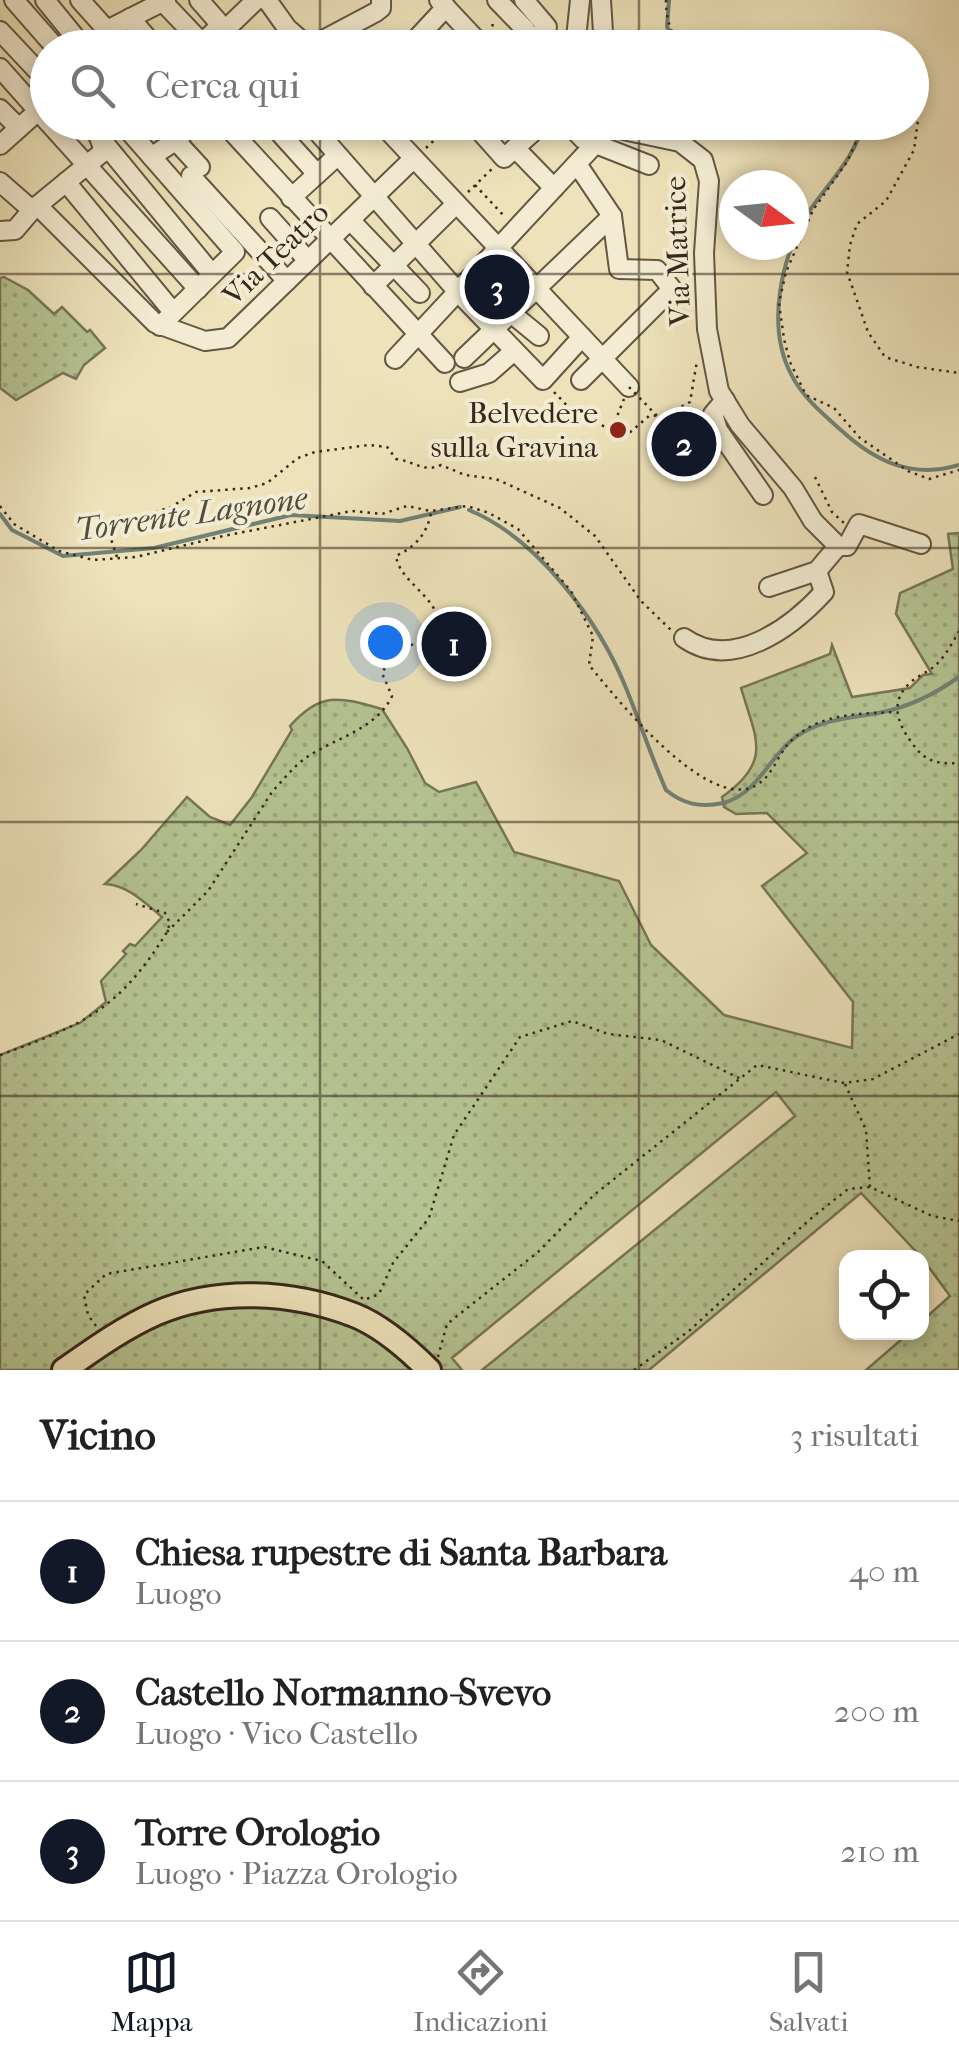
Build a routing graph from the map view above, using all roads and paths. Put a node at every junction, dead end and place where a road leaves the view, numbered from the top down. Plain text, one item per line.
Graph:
1 (14, 0) edge
2 (45, 0) edge
3 (199, 0) edge
4 (256, 0) edge
5 (267, 0) edge
6 (381, 0) edge
7 (497, 0) edge
8 (580, 0) edge
9 (666, 0) edge
10 (165, 1) edge
11 (605, 3) edge
12 (443, 4) edge
13 (530, 6) edge
14 (86, 7) edge
15 (133, 11) edge
16 (67, 27) junction
17 (223, 27) junction
18 (40, 30) edge
19 (69, 30) edge
20 (107, 30) joint
21 (191, 30) edge
22 (219, 30) edge
23 (226, 30) edge
24 (289, 30) edge
25 (342, 30) edge
26 (421, 30) edge
27 (468, 30) edge
28 (493, 30) edge
29 (525, 30) edge
30 (544, 30) edge
31 (577, 30) edge
32 (604, 30) edge
33 (672, 30) edge
34 (0, 31) edge
35 (30, 63) edge
36 (3, 78) edge
37 (30, 104) edge
38 (0, 108) edge
39 (30, 124) edge
40 (19, 128) junction
41 (64, 140) edge
42 (98, 140) edge
43 (102, 140) edge
44 (137, 140) edge
45 (179, 140) edge
46 (244, 140) edge
47 (286, 140) edge
48 (325, 140) edge
49 (397, 140) edge
50 (434, 140) edge
51 (493, 140) edge
52 (524, 140) edge
53 (585, 140) edge
54 (670, 140) edge
55 (857, 140) edge
56 (915, 140) edge
57 (177, 142) junction
58 (595, 144) junction
59 (0, 146) edge
60 (509, 153) junction
61 (338, 156) junction
62 (152, 158) junction
63 (414, 159) junction
64 (577, 164) junction
65 (86, 165) junction
66 (649, 165) dead end
67 (317, 174) junction
68 (0, 182) edge
69 (66, 182) junction
70 (476, 185) junction
71 (554, 188) junction
72 (291, 198) junction
73 (373, 198) junction
74 (456, 204) junction
75 (35, 208) junction
76 (612, 216) junction
77 (527, 217) junction
78 (270, 218) dead end
79 (350, 220) junction
80 (2, 230) edge
81 (330, 240) junction
82 (416, 244) junction
83 (499, 248) junction
84 (302, 254) dead end
85 (394, 266) junction
86 (212, 274) junction
87 (287, 281) junction
88 (373, 286) junction
89 (198, 288) junction
90 (537, 289) junction
91 (458, 292) junction
92 (420, 293) dead end
93 (511, 312) junction
94 (167, 319) junction
95 (493, 330) junction
96 (418, 334) junction
97 (539, 336) dead end
98 (582, 337) junction
99 (513, 352) junction
100 (394, 358) dead end
101 (603, 360) junction
102 (959, 373) edge
103 (542, 380) junction
104 (581, 380) dead end
105 (460, 382) dead end
106 (693, 386) dead end
107 (629, 387) junction
108 (725, 400) junction
109 (664, 423) dead end
110 (612, 430) junction
111 (959, 470) edge
112 (815, 476) dead end
113 (763, 495) dead end
114 (0, 506) edge
115 (431, 511) junction
116 (920, 544) dead end
117 (838, 546) junction
118 (118, 558) junction
119 (817, 570) junction
120 (769, 588) dead end
121 (440, 626) junction
122 (959, 631) edge
123 (684, 638) joint
124 (490, 652) dead end
125 (895, 712) junction
126 (959, 762) edge
127 (136, 904) dead end
128 (167, 932) junction
129 (959, 1034) edge
130 (0, 1054) edge
131 (741, 1078) junction
132 (844, 1083) junction
133 (870, 1187) junction
134 (959, 1221) edge
135 (106, 1341) junction
136 (64, 1370) edge
137 (431, 1370) edge
138 (634, 1370) edge

1 - 18 street
2 - 16 street
3 - 17 street
4 - 17 street
5 - 24 street
6 - 25 street
7 - 28 path
7 - 29 street
8 - 31 street
9 - 33 path
10 - 15 street
10 - 21 street
11 - 32 street
12 - 26 street
12 - 27 street
13 - 30 street
14 - 16 street
14 - 20 street
15 - 20 street
16 - 19 street
17 - 22 street
17 - 23 street
34 - 35 street
36 - 37 street
38 - 40 street
39 - 40 street
40 - 59 street
41 - 65 street
42 - 65 street
43 - 86 street
44 - 62 street
45 - 57 street
46 - 72 street
47 - 67 street
48 - 61 street
49 - 63 street
50 - 63 path
51 - 60 street
52 - 60 street
53 - 58 street
54 - 108 street, Via Matrice
55 - 111 path
56 - 102 path
57 - 62 street
57 - 87 street
58 - 64 street
58 - 66 street
60 - 70 path
60 - 71 street
61 - 67 street
61 - 73 street
62 - 86 street
63 - 73 street, Via Teatro
63 - 74 street
64 - 71 street
64 - 76 street
65 - 69 street
65 - 89 street
67 - 72 street
68 - 75 street
69 - 75 street
69 - 94 street
70 - 74 path
70 - 77 path
71 - 77 street
72 - 81 street
73 - 79 street, Via Teatro
73 - 82 street
74 - 82 street
74 - 83 street
75 - 80 street
75 - 94 street
76 - 90 street
76 - 101 street
77 - 83 street
78 - 84 street
79 - 81 street, Via Teatro
79 - 85 street
81 - 87 street, Via Teatro
81 - 88 street
82 - 85 street
82 - 91 street
83 - 90 street
83 - 91 street
85 - 88 street
85 - 92 street
86 - 89 street
87 - 94 street, Via Teatro
88 - 96 street
89 - 94 street
90 - 93 street
90 - 98 street
91 - 95 street
91 - 96 street
93 - 95 street
93 - 97 street
95 - 96 street
95 - 99 street
96 - 100 street
98 - 101 street
98 - 103 street
99 - 103 street
99 - 105 street
101 - 104 street
101 - 107 street
103 - 110 path
106 - 110 path
107 - 109 path, bridge
107 - 110 path
108 - 113 street
108 - 117 street, Via Matrice
112 - 117 path
114 - 118 path
115 - 118 path
115 - 121 path
115 - 125 path
116 - 117 street
117 - 119 street
118 - 123 path
119 - 120 street
119 - 123 street
121 - 124 path
121 - 128 path
122 - 125 path
125 - 126 path
127 - 128 path
128 - 130 path
129 - 132 path
131 - 132 path
131 - 135 path
131 - 137 path
132 - 133 path
133 - 134 path
133 - 138 path
135 - 136 main road
135 - 137 main road

